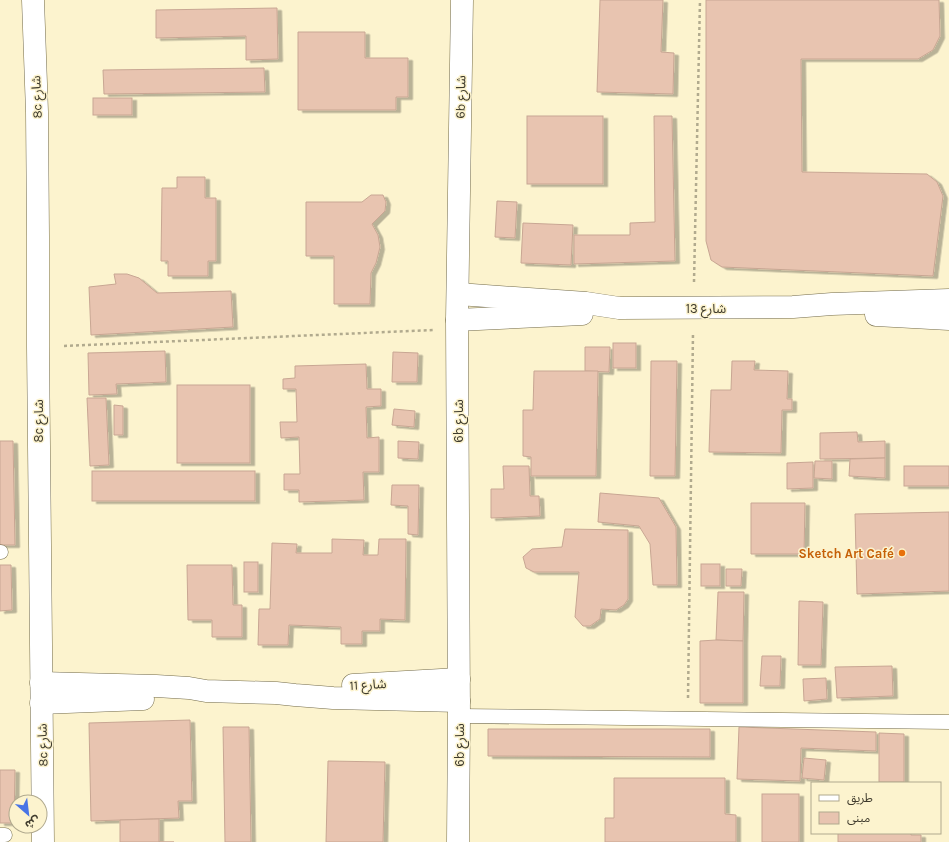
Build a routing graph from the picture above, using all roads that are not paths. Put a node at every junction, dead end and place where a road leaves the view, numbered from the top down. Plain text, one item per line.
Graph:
1 (33, 0) edge
2 (462, 0) edge
3 (458, 294) junction
4 (949, 300) edge
5 (793, 307) junction
6 (619, 308) junction
7 (949, 319) edge
8 (457, 325) junction
9 (459, 679) junction
10 (41, 693) junction
11 (276, 693) junction
12 (459, 708) junction
13 (949, 722) edge
14 (43, 842) edge
15 (458, 842) edge

1 - 10 street, 8c شارع
2 - 3 street, 6b شارع
3 - 6 street, شارع 13
3 - 8 street, 6b شارع
4 - 5 street, شارع 13
5 - 6 street, شارع 13
5 - 7 street, شارع 13
6 - 8 street, شارع 13
8 - 9 street, 6b شارع
9 - 11 street, شارع 11
9 - 12 street, 6b شارع
10 - 11 street, شارع 11
10 - 14 street, 8c شارع
11 - 12 street, شارع 11
12 - 13 lane
12 - 15 street, 6b شارع

